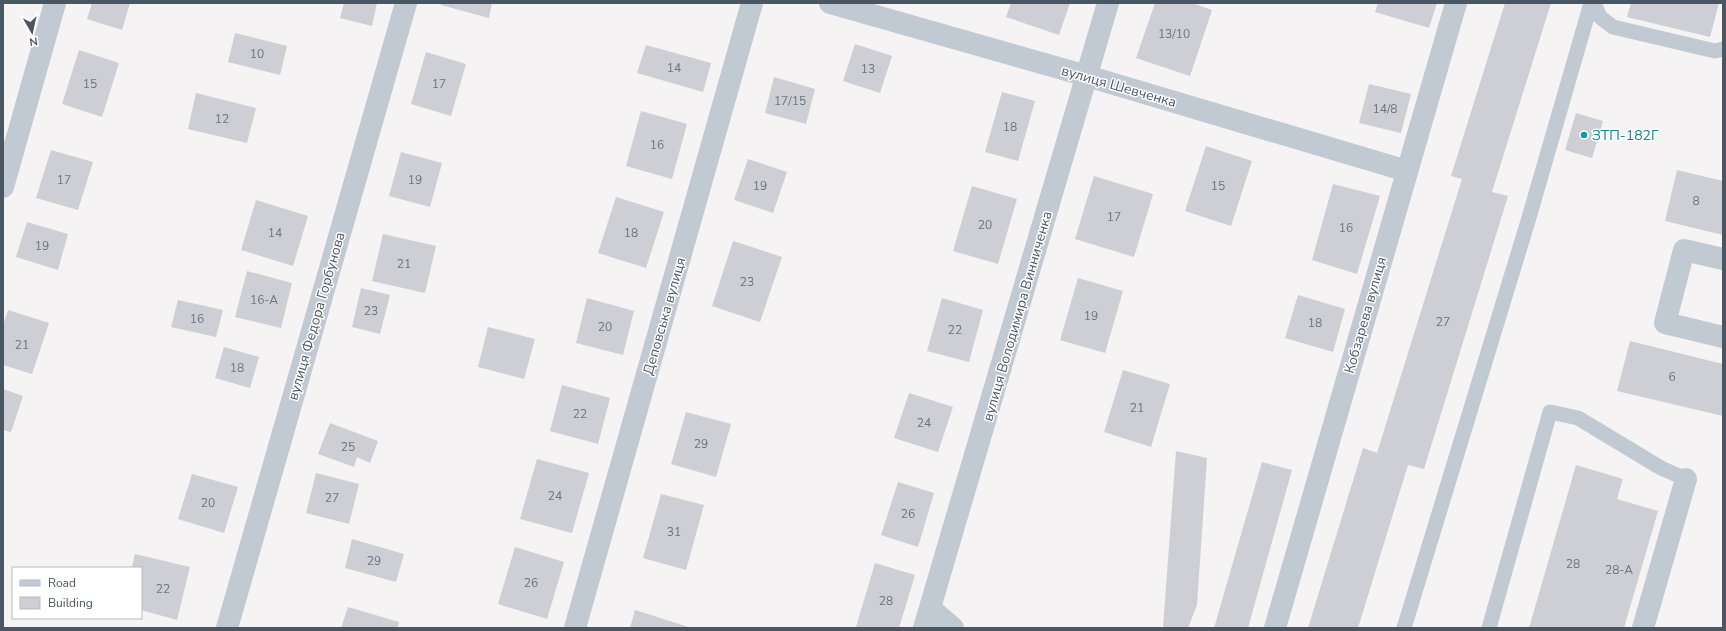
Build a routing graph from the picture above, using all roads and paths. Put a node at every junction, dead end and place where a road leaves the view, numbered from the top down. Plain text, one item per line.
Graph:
1 (55, 3) edge
2 (406, 3) edge
3 (752, 3) edge
4 (830, 3) edge
5 (1108, 3) edge
6 (1456, 3) edge
7 (1592, 3) edge
8 (1723, 49) edge
9 (1087, 76) junction
10 (1407, 171) junction
11 (3, 187) edge
12 (1723, 259) edge
13 (1723, 337) edge
14 (1686, 479) joint
15 (927, 618) edge
16 (227, 628) edge
17 (575, 628) edge
18 (952, 628) edge
19 (1276, 628) edge
20 (1404, 628) edge
21 (1489, 628) edge
22 (1643, 628) edge

1 - 11 street
2 - 16 street, вулиця Федора Горбунова
3 - 17 street, Деповська вулиця
4 - 9 street, вулиця Шевченка
5 - 9 street, вулиця Володимира Винниченка
6 - 10 street, Кобзарева вулиця
7 - 8 lane
7 - 20 lane
9 - 10 street, вулиця Шевченка
9 - 15 street, вулиця Володимира Винниченка
10 - 19 street, Кобзарева вулиця
12 - 13 street
14 - 21 lane
14 - 22 street
15 - 18 street

